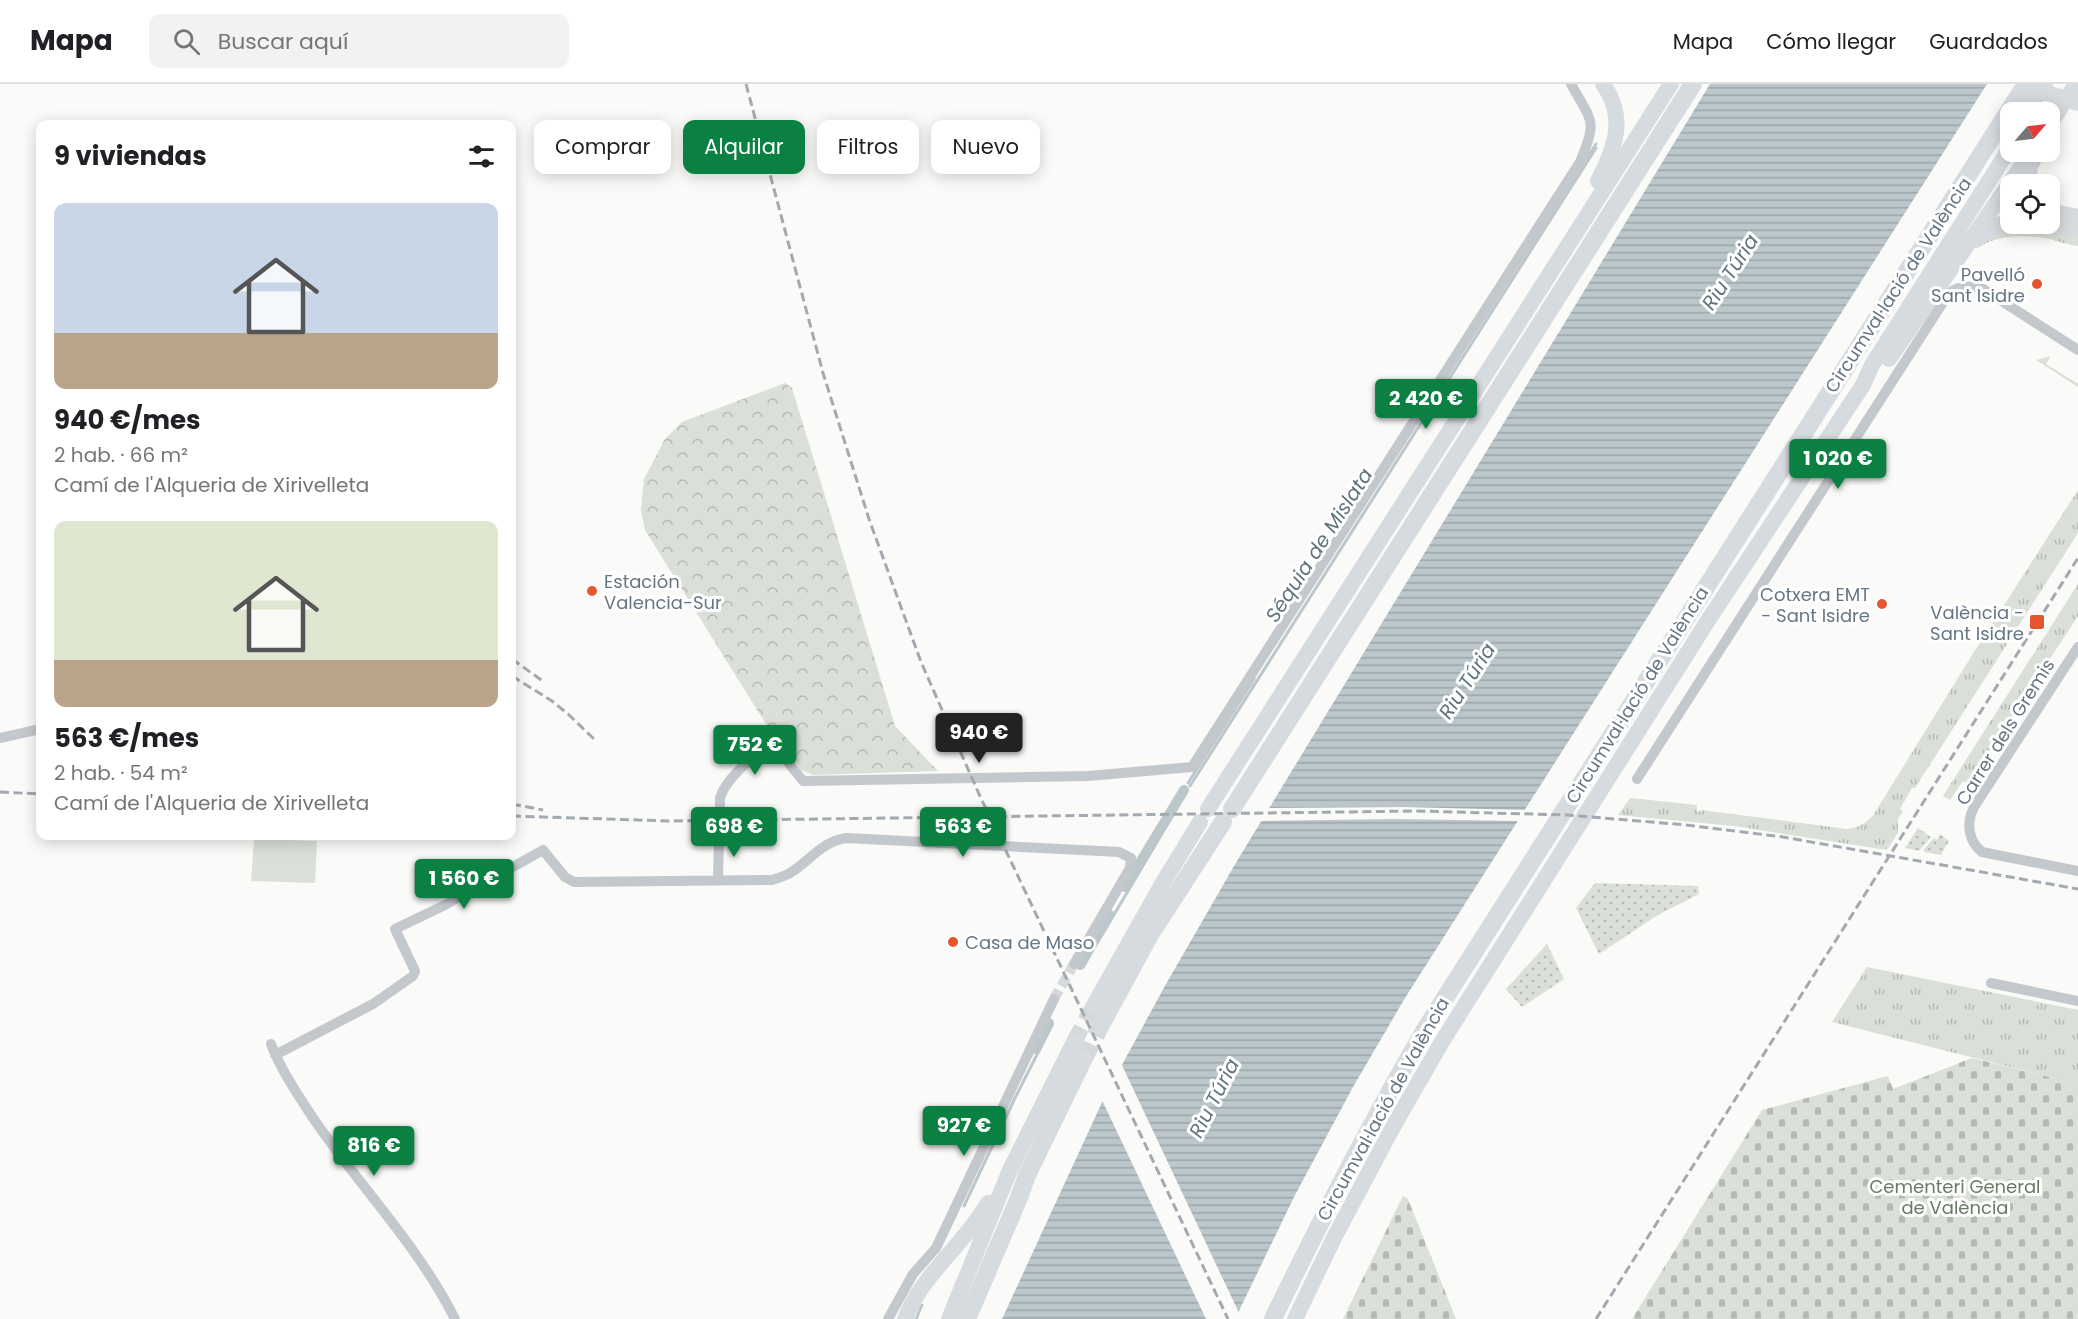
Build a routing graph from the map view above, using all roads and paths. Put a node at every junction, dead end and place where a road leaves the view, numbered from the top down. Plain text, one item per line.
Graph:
1 (1571, 84) edge
2 (1603, 84) edge
3 (1671, 84) edge
4 (1693, 84) edge
5 (2020, 84) edge
6 (2026, 84) edge
7 (2044, 84) edge
8 (2053, 84) edge
9 (2071, 84) edge
10 (2077, 85) edge
11 (2032, 102) edge
12 (2041, 102) edge
13 (2078, 103) edge
14 (2060, 112) edge
15 (2001, 162) edge
16 (2024, 162) edge
17 (2060, 213) edge
18 (1586, 216) junction
19 (2078, 217) edge
20 (2000, 224) edge
21 (2078, 227) edge
22 (2060, 228) edge
23 (1964, 250) junction
24 (2078, 350) edge
25 (1863, 384) junction
26 (2078, 647) edge
27 (36, 730) edge
28 (0, 738) edge
29 (1637, 779) dead end
30 (2078, 871) edge
31 (718, 880) junction
32 (1074, 964) tunnel mouth
33 (1991, 983) dead end
34 (1054, 999) tunnel mouth
35 (2078, 1001) edge
36 (1094, 1005) tunnel mouth
37 (1102, 1023) tunnel mouth
38 (1074, 1042) tunnel mouth
39 (1083, 1060) tunnel mouth
40 (1019, 1172) junction
41 (455, 1319) edge
42 (888, 1319) edge
43 (905, 1319) edge
44 (949, 1319) edge
45 (955, 1319) edge
46 (967, 1319) edge
47 (1272, 1319) edge
48 (1295, 1319) edge

1 - 31 street
2 - 18 highway
3 - 18 highway
4 - 37 highway
5 - 13 highway
6 - 47 highway, Circumval·lació de València
7 - 11 highway
8 - 12 highway
9 - 10 highway
10 - 14 highway
15 - 25 highway, Circumval·lació de València
16 - 23 highway
17 - 19 highway
18 - 36 highway
20 - 23 highway
21 - 22 highway
23 - 25 highway
24 - 29 street
25 - 48 highway, Circumval·lació de València
26 - 30 street, Carrer dels Gremis
27 - 28 street
31 - 32 street
31 - 41 street
33 - 35 street
34 - 42 street
38 - 40 highway
39 - 40 highway
40 - 43 highway
40 - 44 highway
40 - 45 highway
40 - 46 highway

